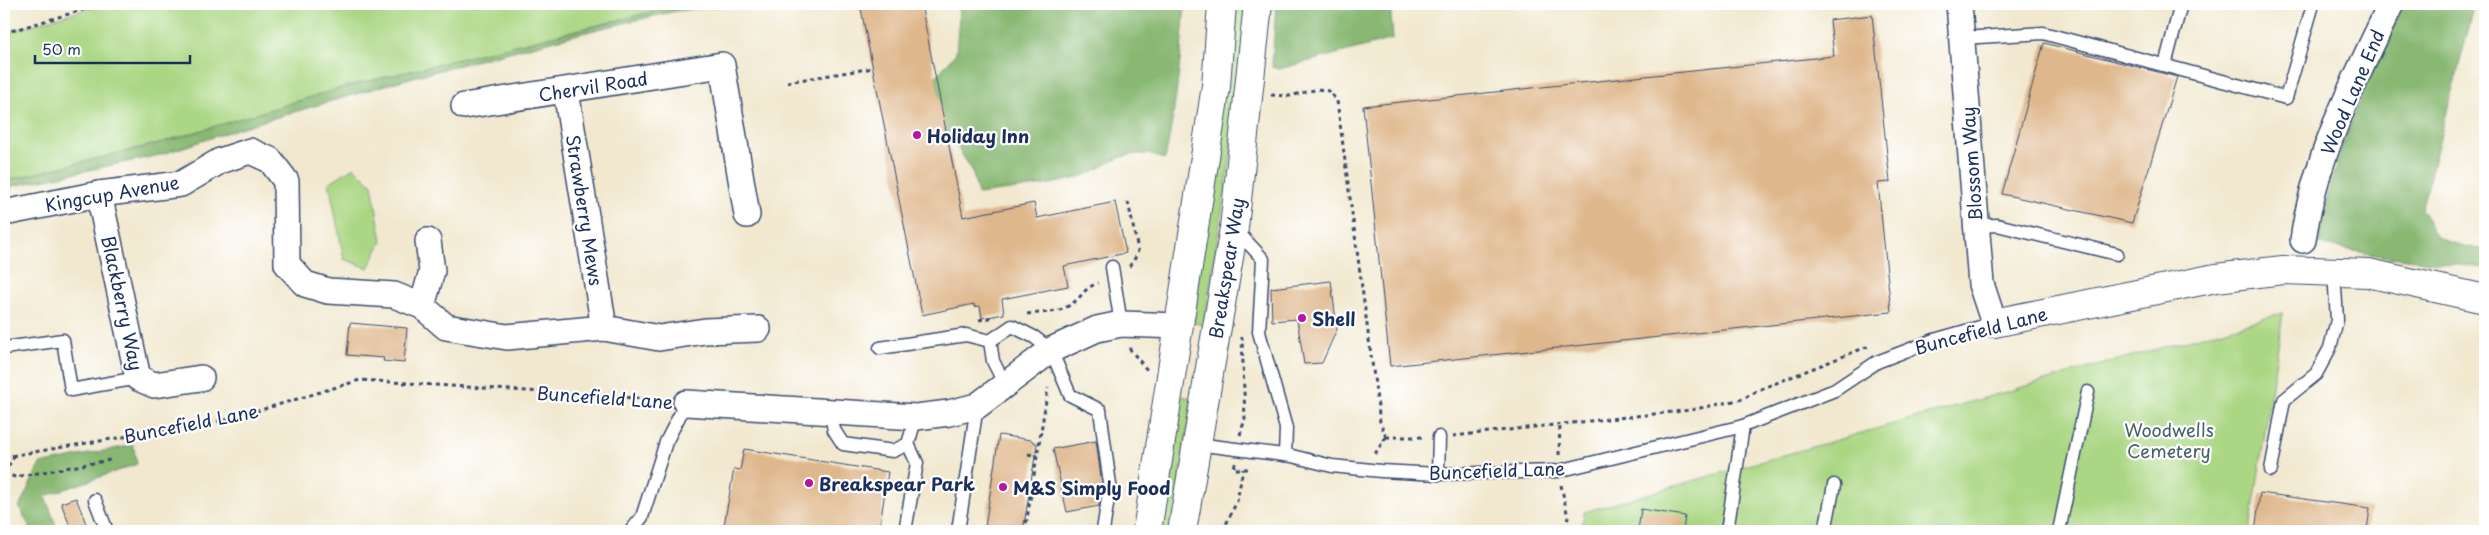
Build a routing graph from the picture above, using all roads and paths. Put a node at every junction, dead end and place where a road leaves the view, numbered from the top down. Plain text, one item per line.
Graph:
1 (103, 4) edge
2 (1222, 4) edge
3 (1258, 4) edge
4 (1959, 4) edge
5 (2181, 4) edge
6 (2391, 4) edge
7 (2312, 8) dead end
8 (4, 33) edge
9 (1962, 38) junction
10 (2164, 65) junction
11 (873, 68) dead end
12 (787, 82) dead end
13 (566, 92) junction
14 (1268, 95) dead end
15 (464, 106) dead end
16 (99, 194) junction
17 (1128, 202) dead end
18 (4, 213) edge
19 (747, 215) dead end
20 (1976, 226) junction
21 (1234, 228) junction
22 (2303, 240) dead end
23 (428, 241) dead end
24 (2117, 254) dead end
25 (2334, 271) junction
26 (1113, 273) junction
27 (2485, 299) edge
28 (422, 306) junction
29 (1994, 323) junction
30 (1117, 324) junction
31 (1179, 326) junction
32 (604, 328) junction
33 (758, 328) dead end
34 (1016, 328) junction
35 (990, 341) junction
36 (1877, 344) dead end
37 (4, 348) edge
38 (880, 348) dead end
39 (1242, 349) dead end
40 (1043, 356) junction
41 (1149, 374) dead end
42 (138, 378) junction
43 (201, 378) dead end
44 (1005, 385) junction
45 (2088, 392) dead end
46 (686, 403) junction
47 (977, 406) junction
48 (830, 410) junction
49 (916, 417) junction
50 (1560, 423) junction
51 (1743, 426) junction
52 (1240, 437) dead end
53 (1386, 437) junction
54 (1439, 438) junction
55 (908, 444) junction
56 (1196, 444) junction
57 (1376, 453) dead end
58 (1028, 454) dead end
59 (15, 455) junction
60 (1285, 455) junction
61 (1038, 456) junction
62 (4, 457) edge
63 (110, 460) dead end
64 (1243, 469) dead end
65 (2270, 470) dead end
66 (1558, 471) junction
67 (4, 473) edge
68 (1438, 474) junction
69 (1834, 485) dead end
70 (95, 500) dead end
71 (107, 531) edge
72 (631, 531) edge
73 (905, 531) edge
74 (958, 531) edge
75 (1025, 531) edge
76 (1103, 531) edge
77 (1147, 531) edge
78 (1182, 531) edge
79 (1223, 531) edge
80 (1565, 531) edge
81 (1727, 531) edge
82 (1825, 531) edge
83 (2059, 531) edge

1 - 8 path
2 - 31 main road
3 - 21 main road, Breakspear Way
4 - 9 street, Blossom Way
5 - 10 lane
6 - 22 street, Wood Lane End
7 - 10 lane
9 - 10 lane
9 - 20 street, Blossom Way
11 - 12 path
13 - 15 street, Chervil Road
13 - 19 street, Chervil Road
13 - 32 street, Strawberry Mews
14 - 53 path
16 - 18 street, Kingcup Avenue
16 - 28 street, Kingcup Avenue
16 - 42 street, Blackberry Way
17 - 26 path
20 - 24 lane
20 - 29 street, Blossom Way
21 - 56 main road, Breakspear Way
21 - 60 lane
23 - 28 street
25 - 27 main road, Buncefield Lane
25 - 29 main road, Buncefield Lane
25 - 65 lane
26 - 30 lane
26 - 34 path
28 - 32 street, Kingcup Avenue
29 - 51 lane, Buncefield Lane
30 - 31 street, Buncefield Lane
30 - 40 street, Buncefield Lane
30 - 41 path
31 - 77 main road
32 - 33 street, Kingcup Avenue
34 - 35 lane
34 - 40 lane
35 - 38 lane
35 - 44 lane
36 - 50 path, Buncefield Lane
37 - 42 lane
39 - 52 path
40 - 44 street, Buncefield Lane
40 - 61 path
40 - 76 lane
42 - 43 street, Blackberry Way
44 - 47 street, Buncefield Lane
45 - 83 lane
46 - 48 street, Buncefield Lane
46 - 59 path, Buncefield Lane
46 - 72 lane
47 - 49 street, Buncefield Lane
47 - 74 lane
48 - 49 street, Buncefield Lane
48 - 55 lane
49 - 55 lane
50 - 54 path, Buncefield Lane
50 - 66 path
51 - 66 lane, Buncefield Lane
51 - 81 lane
53 - 54 path, Buncefield Lane
53 - 57 path
54 - 68 lane
55 - 73 lane
56 - 60 lane, Buncefield Lane
56 - 78 main road, Breakspear Way
58 - 61 path
59 - 62 path, Buncefield Lane
59 - 67 path
60 - 68 lane, Buncefield Lane
61 - 75 path
63 - 67 path
64 - 79 path
66 - 68 lane, Buncefield Lane
66 - 80 path
69 - 82 lane
70 - 71 lane

